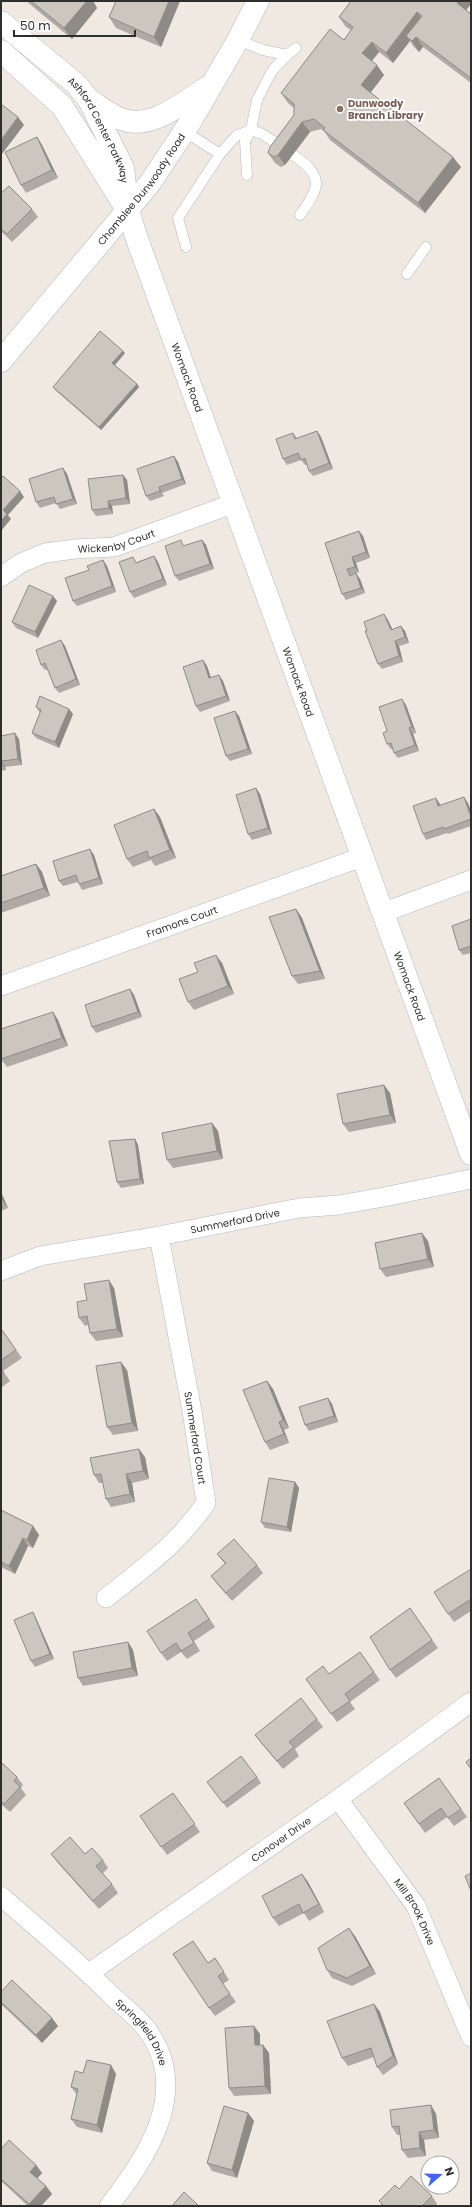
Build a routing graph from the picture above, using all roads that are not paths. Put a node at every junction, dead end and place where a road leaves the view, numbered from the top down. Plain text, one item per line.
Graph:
1 (258, 1) edge
2 (1, 22) edge
3 (238, 40) junction
4 (296, 48) dead end
5 (1, 51) edge
6 (287, 55) junction
7 (209, 86) junction
8 (89, 100) junction
9 (251, 130) junction
10 (184, 131) junction
11 (284, 148) edge
12 (220, 154) junction
13 (293, 155) dead end
14 (247, 174) dead end
15 (128, 210) junction
16 (300, 215) dead end
17 (186, 247) dead end
18 (426, 247) dead end
19 (407, 274) dead end
20 (1, 361) edge
21 (232, 504) junction
22 (1, 577) edge
23 (362, 857) junction
24 (471, 880) edge
25 (382, 912) junction
26 (1, 986) edge
27 (471, 1154) edge
28 (471, 1179) edge
29 (159, 1236) junction
30 (1, 1271) edge
31 (106, 1598) dead end
32 (471, 1702) edge
33 (338, 1799) junction
34 (1, 1896) edge
35 (89, 1973) junction
36 (471, 2037) edge
37 (109, 2206) edge

1 - 3 street, Chamblee Dunwoody Road
2 - 8 street, Ashford Center Parkway
3 - 6 lane
3 - 7 street, Chamblee Dunwoody Road
4 - 6 lane
5 - 15 street, Ashford Center Parkway
6 - 9 lane
7 - 8 street
7 - 10 street, Chamblee Dunwoody Road
8 - 15 street, Ashford Center Parkway
9 - 11 lane
9 - 12 lane
9 - 14 lane
10 - 12 lane
10 - 15 street, Chamblee Dunwoody Road
12 - 17 lane
13 - 16 lane
15 - 20 street, Chamblee Dunwoody Road
15 - 21 street, Womack Road
18 - 19 lane
21 - 22 street, Wickenby Court
21 - 23 street, Womack Road
23 - 25 street, Womack Road
23 - 26 street, Framons Court
24 - 25 street
25 - 27 street, Womack Road
28 - 29 street, Summerford Drive
29 - 30 street, Summerford Drive
29 - 31 street, Summerford Court
32 - 33 street, Conover Drive
33 - 35 street, Conover Drive
33 - 36 street, Mill Brook Drive
34 - 35 street, Springfield Drive
35 - 37 street, Springfield Drive

